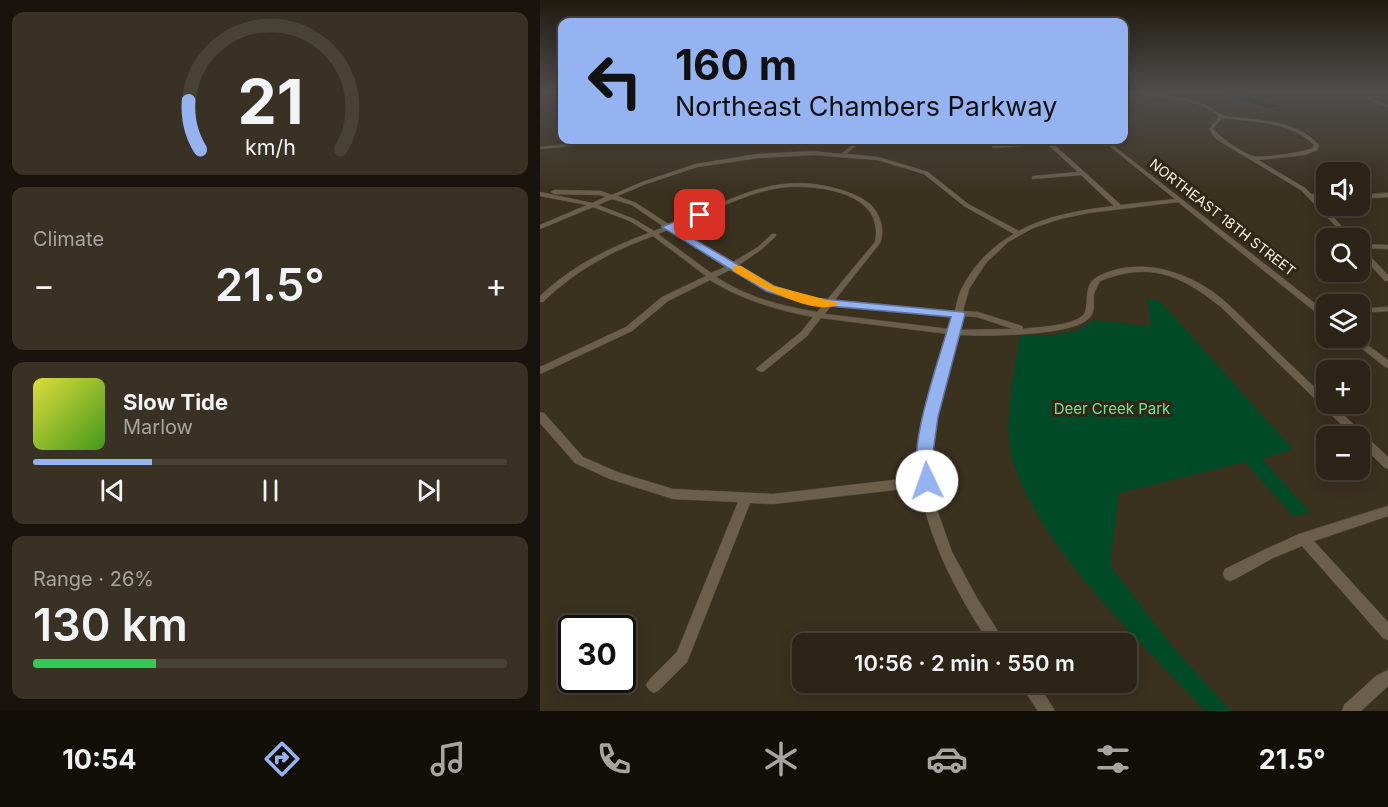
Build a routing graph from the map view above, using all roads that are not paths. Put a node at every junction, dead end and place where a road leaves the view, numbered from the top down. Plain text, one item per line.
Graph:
1 (1212, 125) edge
2 (1278, 125) edge
3 (583, 144) edge
4 (856, 144) edge
5 (1026, 144) edge
6 (1050, 144) edge
7 (1109, 144) edge
8 (572, 145) joint
9 (994, 147) dead end
10 (540, 148) edge
11 (843, 154) junction
12 (1254, 159) junction
13 (1083, 173) junction
14 (1034, 178) dead end
15 (540, 194) edge
16 (1388, 195) edge
17 (611, 196) junction
18 (1311, 196) junction
19 (1316, 196) edge
20 (1370, 196) edge
21 (1180, 200) junction
22 (592, 205) junction
23 (1120, 208) junction
24 (540, 227) edge
25 (667, 227) junction
26 (1341, 228) edge
27 (653, 232) junction
28 (1018, 233) junction
29 (774, 235) dead end
30 (1370, 247) edge
31 (1388, 247) edge
32 (1370, 259) edge
33 (732, 266) junction
34 (710, 276) junction
35 (1388, 279) edge
36 (540, 299) edge
37 (827, 303) junction
38 (1316, 308) edge
39 (1388, 309) edge
40 (1370, 310) edge
41 (819, 314) junction
42 (958, 314) junction
43 (1029, 330) junction
44 (953, 332) junction
45 (1366, 348) edge
46 (1388, 365) edge
47 (760, 369) dead end
48 (540, 371) edge
49 (540, 416) edge
50 (1388, 464) edge
51 (927, 481) junction
52 (746, 498) junction
53 (1388, 511) edge
54 (1303, 538) junction
55 (1230, 574) dead end
56 (992, 633) edge
57 (1388, 633) edge
58 (1388, 678) edge
59 (654, 686) dead end
60 (1035, 693) edge
61 (1047, 711) edge
62 (1350, 711) edge

1 - 12 street
2 - 12 street
3 - 8 street
4 - 11 street
5 - 9 street
6 - 13 street
7 - 21 street, NORTHEAST 18TH STREET
8 - 10 street
11 - 17 street
11 - 28 street
12 - 18 street
13 - 14 street
13 - 23 street
15 - 17 street
15 - 22 street
16 - 20 street
17 - 22 street
17 - 25 street
18 - 19 street
18 - 26 street
21 - 23 street
21 - 38 street, NORTHEAST 18TH STREET
22 - 24 street
22 - 27 street
23 - 28 street
25 - 27 street
25 - 33 street
25 - 37 street
27 - 34 street
27 - 36 street
28 - 42 street
29 - 33 street
30 - 31 street
32 - 35 street
33 - 34 street
33 - 37 street
34 - 41 street
34 - 48 street
37 - 41 street
37 - 42 street
39 - 40 street
41 - 44 street
41 - 47 street
42 - 43 street
42 - 44 street
43 - 44 street
43 - 50 street
44 - 51 street
45 - 46 street
49 - 52 street
51 - 52 street
51 - 56 street
52 - 59 street
53 - 54 street
54 - 55 street
54 - 57 street
58 - 62 street
60 - 61 street

